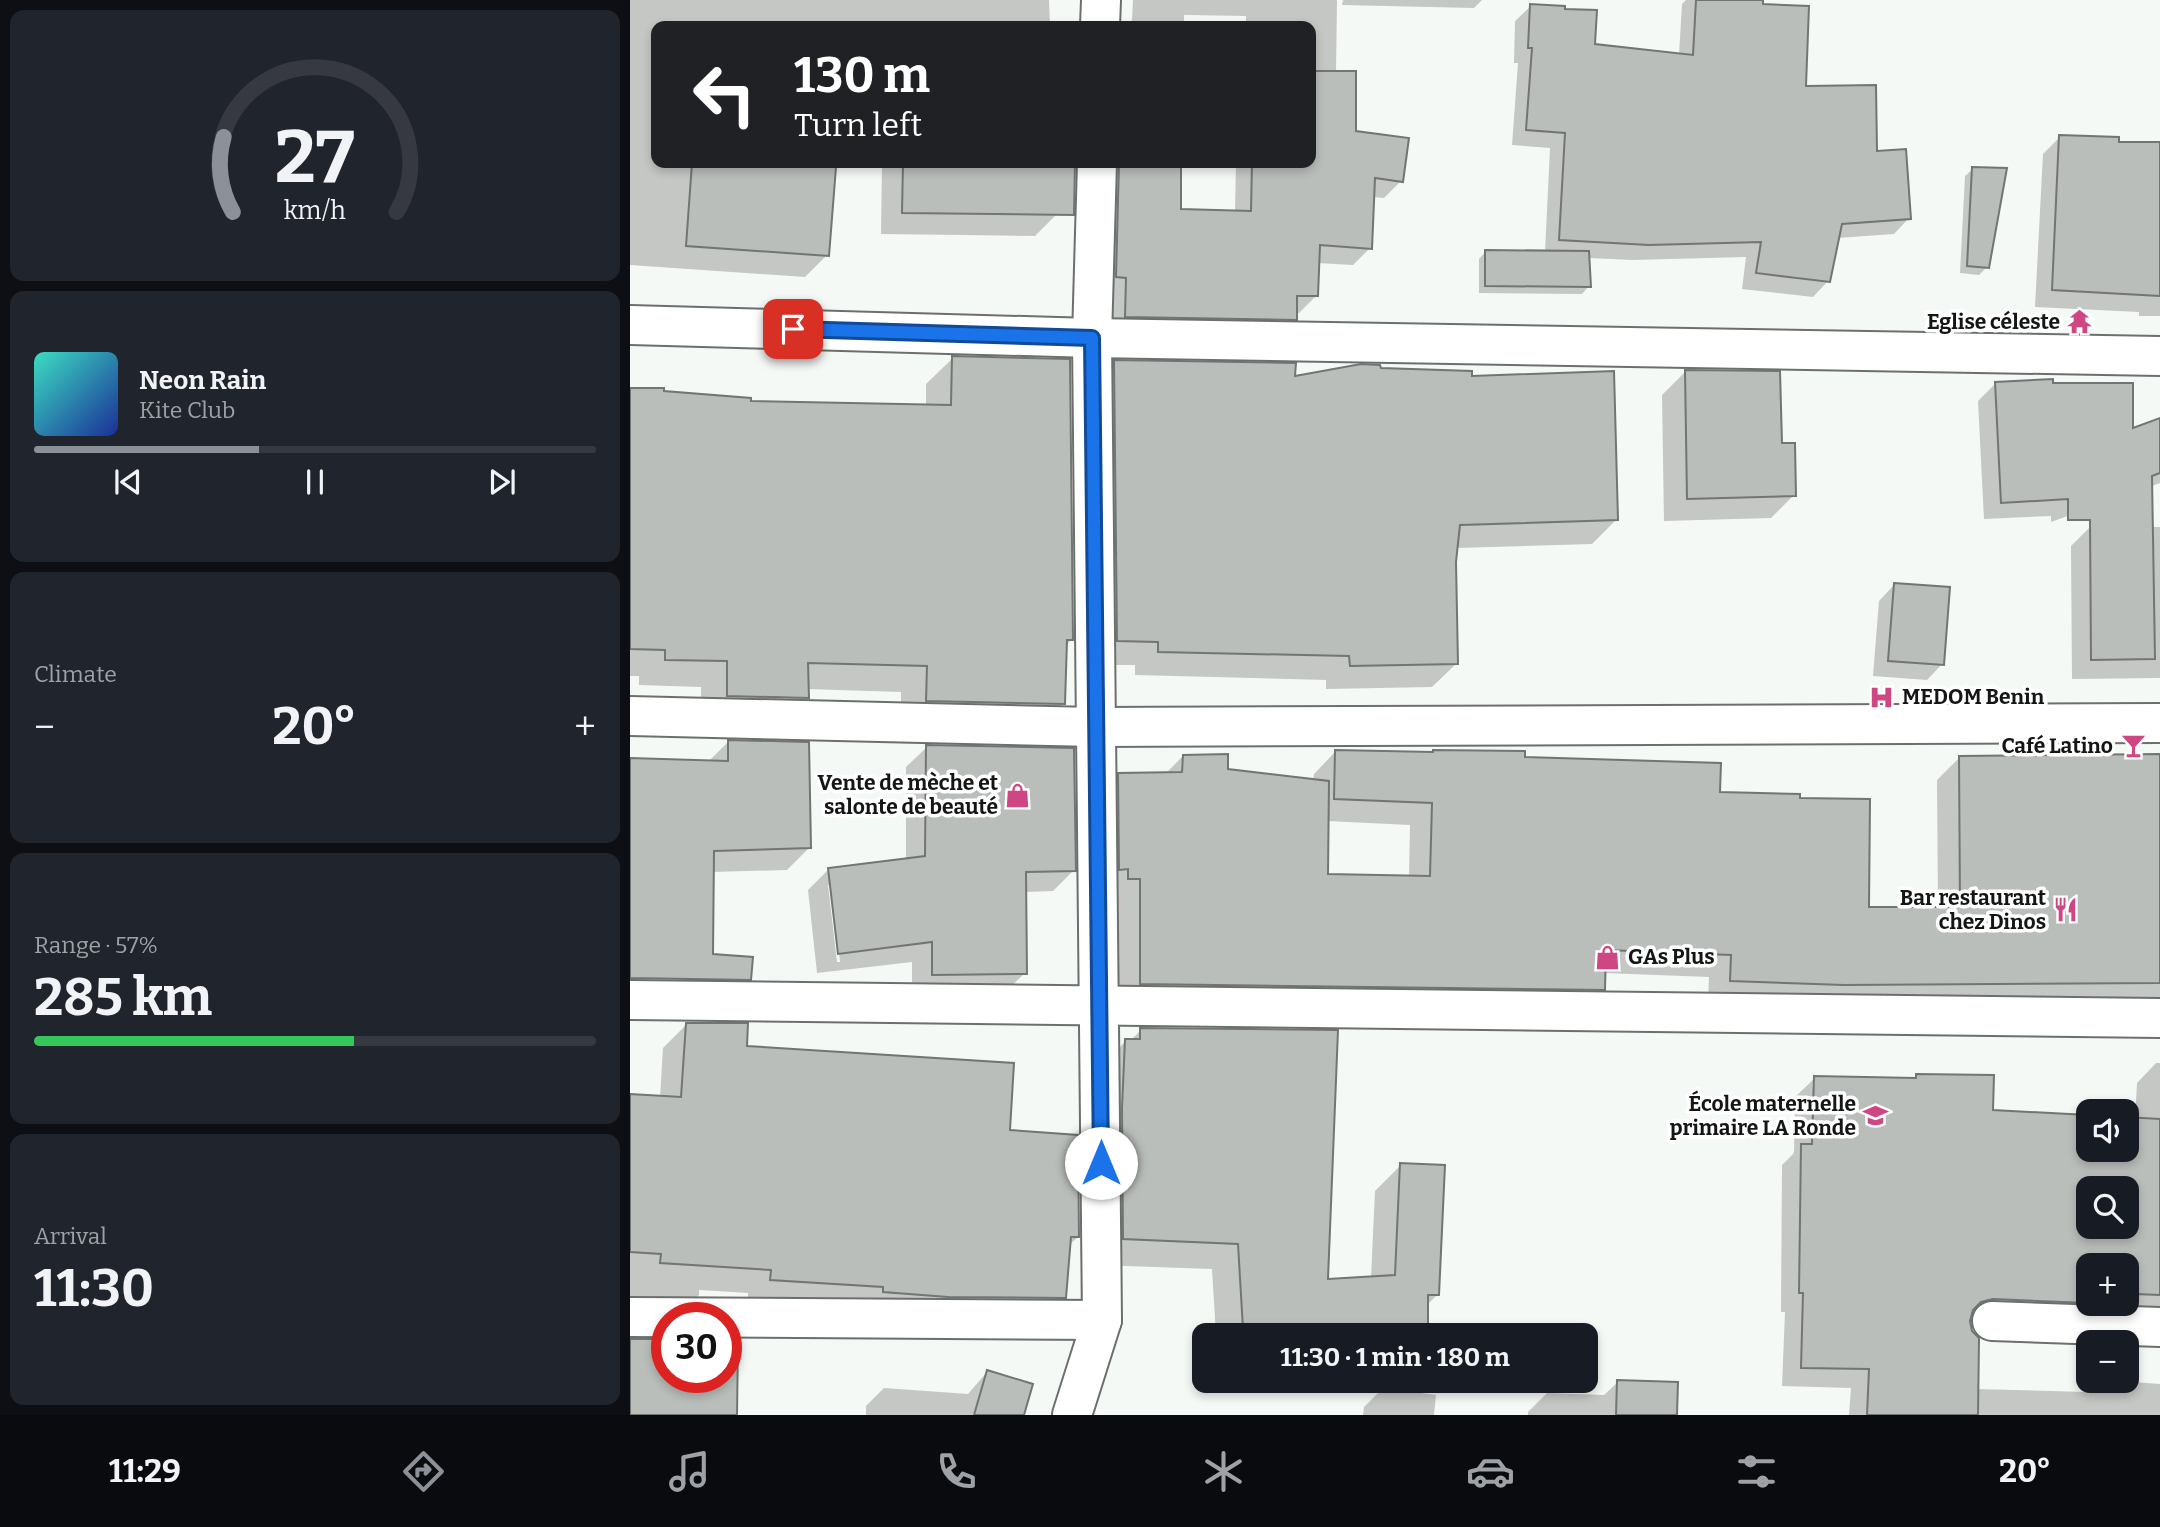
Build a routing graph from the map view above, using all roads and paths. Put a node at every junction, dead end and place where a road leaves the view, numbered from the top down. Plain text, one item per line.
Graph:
1 (1101, 0) edge
2 (1100, 21) edge
3 (1097, 168) edge
4 (630, 325) edge
5 (1092, 338) junction
6 (2160, 356) edge
7 (630, 716) edge
8 (2160, 723) edge
9 (1095, 727) junction
10 (630, 1000) edge
11 (1100, 1006) junction
12 (2160, 1018) edge
13 (630, 1317) edge
14 (1102, 1320) junction
15 (1992, 1321) dead end
16 (2160, 1327) edge
17 (1072, 1415) edge

1 - 2 street
3 - 5 street
4 - 5 street
5 - 6 street
5 - 9 street
7 - 9 street
8 - 9 street
9 - 11 street
10 - 11 street
11 - 12 street
11 - 14 street
13 - 14 street
14 - 17 street
15 - 16 street

